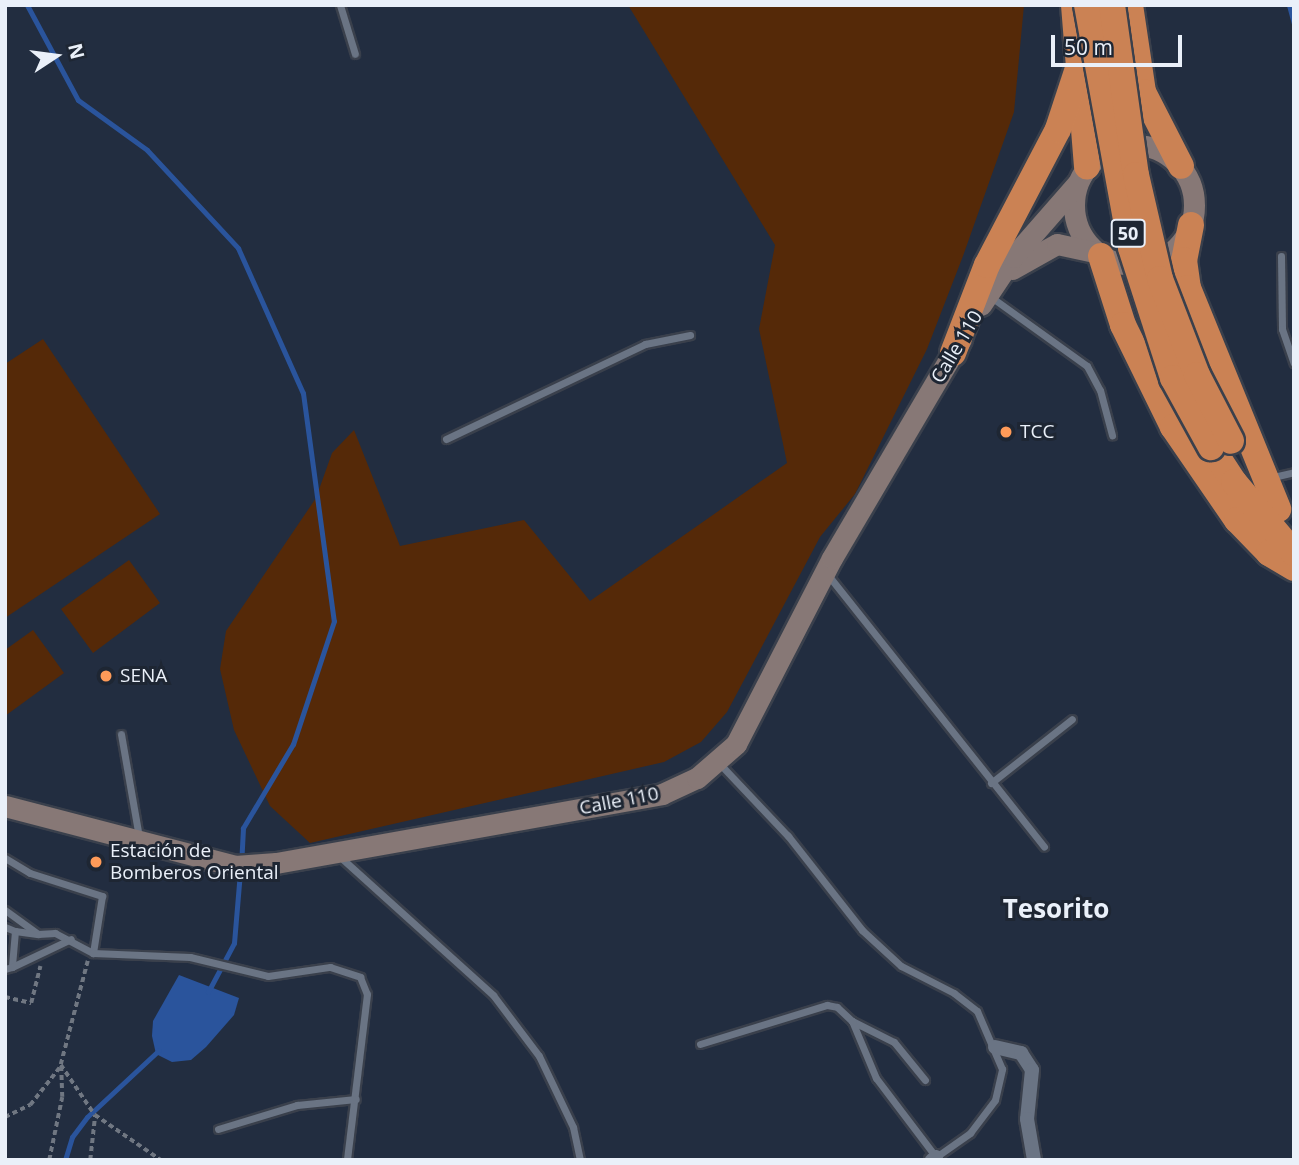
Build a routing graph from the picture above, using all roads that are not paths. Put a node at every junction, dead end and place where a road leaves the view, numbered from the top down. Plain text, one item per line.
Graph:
1 (340, 5) edge
2 (1112, 5) edge
3 (1130, 5) edge
4 (1079, 13) edge
5 (355, 54) dead end
6 (1080, 62) junction
7 (1181, 166) junction
8 (1082, 175) junction
9 (1191, 225) junction
10 (1100, 255) junction
11 (1281, 256) dead end
12 (993, 285) junction
13 (690, 335) dead end
14 (953, 353) junction
15 (1294, 363) edge
16 (1112, 435) dead end
17 (446, 439) dead end
18 (1221, 444) junction
19 (1281, 475) edge
20 (1286, 519) edge
21 (1294, 553) edge
22 (1294, 568) edge
23 (825, 571) junction
24 (1072, 719) dead end
25 (121, 734) dead end
26 (718, 762) junction
27 (991, 783) junction
28 (5, 806) edge
29 (141, 840) junction
30 (1044, 847) dead end
31 (335, 852) junction
32 (5, 858) edge
33 (5, 910) edge
34 (5, 927) edge
35 (15, 931) junction
36 (38, 934) junction
37 (71, 939) junction
38 (93, 953) junction
39 (8, 968) edge
40 (852, 1021) junction
41 (700, 1044) dead end
42 (995, 1047) junction
43 (925, 1080) dead end
44 (356, 1099) junction
45 (218, 1129) dead end
46 (934, 1158) edge
47 (347, 1160) edge
48 (580, 1160) edge
49 (1034, 1160) edge

1 - 5 lane
2 - 18 highway, 50, bridge
3 - 7 highway
4 - 6 highway
4 - 18 highway, 50, bridge
6 - 8 highway
6 - 14 highway
7 - 8 main road
7 - 9 main road
8 - 10 main road
8 - 12 main road, Calle 110
9 - 10 main road
9 - 19 highway
10 - 12 main road
10 - 22 highway
11 - 15 lane
12 - 14 main road, Calle 110
12 - 16 lane
13 - 17 lane
14 - 23 main road, Calle 110
18 - 20 highway, 50
18 - 21 highway, 50
19 - 20 highway
23 - 26 main road, Calle 110
23 - 27 lane
24 - 27 lane
25 - 29 lane
26 - 31 main road, Calle 110
26 - 42 lane
27 - 30 lane
28 - 29 main road, Calle 110
29 - 31 main road, Calle 110
31 - 48 lane
32 - 38 lane
33 - 36 lane
34 - 35 lane
35 - 36 lane
35 - 39 lane
36 - 37 lane
37 - 38 lane
37 - 39 lane
38 - 44 lane
40 - 41 lane
40 - 43 lane
40 - 46 lane
42 - 46 lane
42 - 49 street
44 - 45 lane
44 - 47 lane

